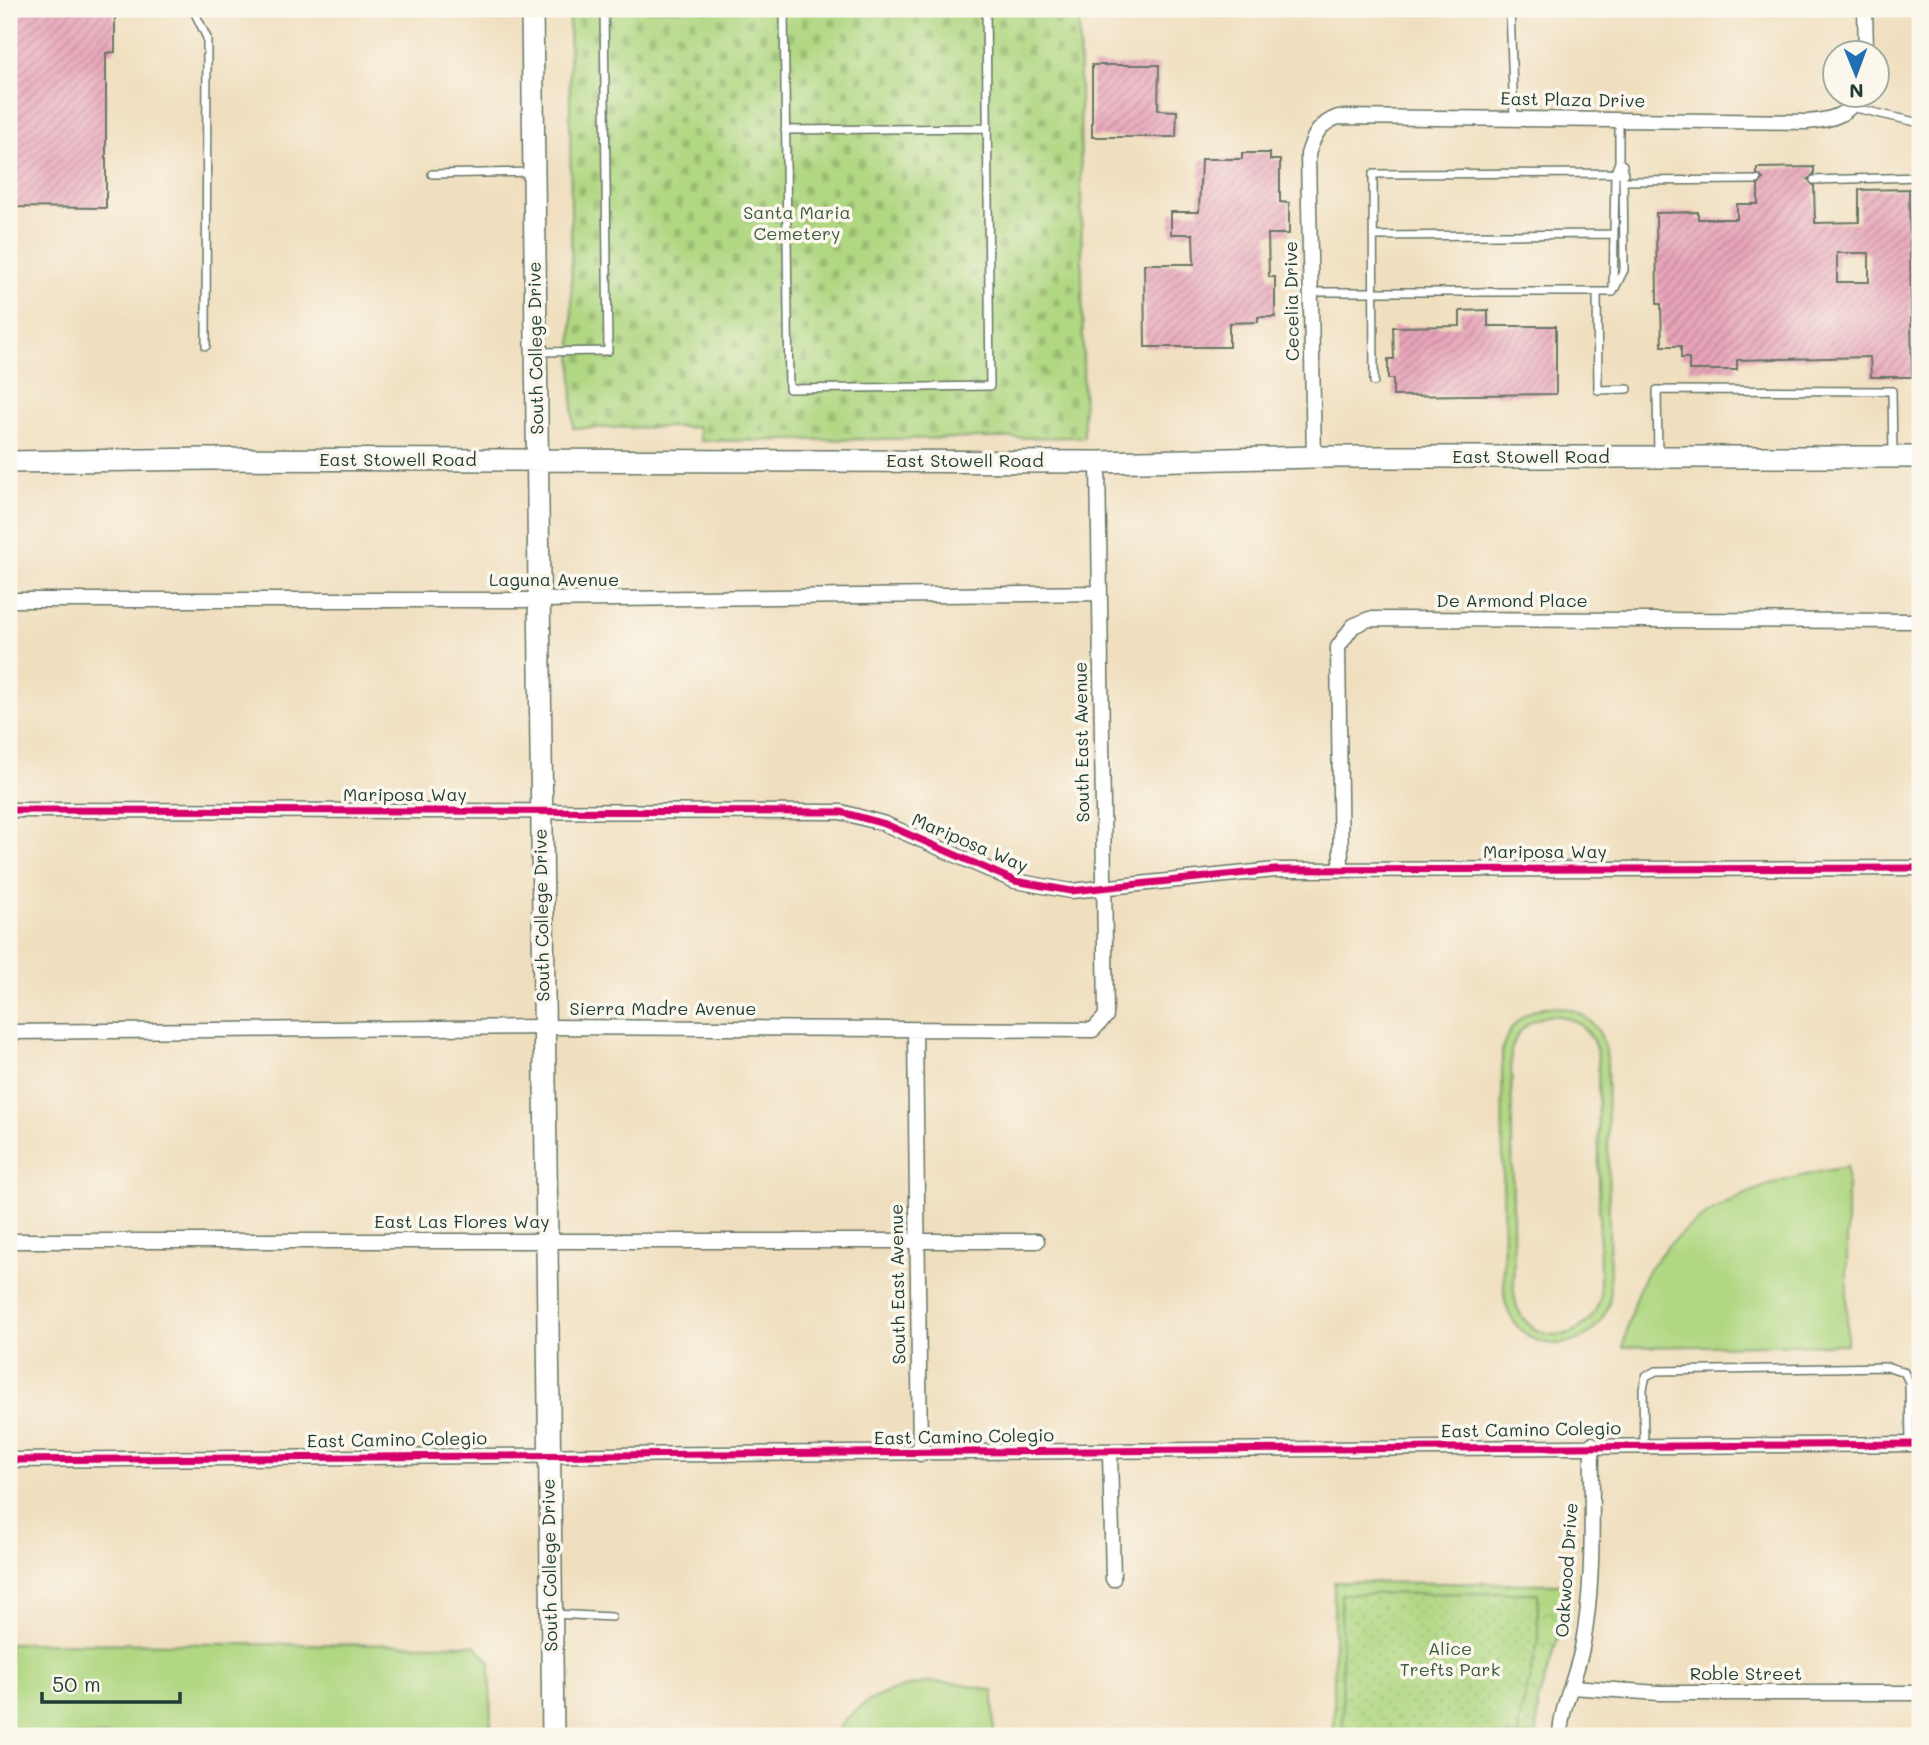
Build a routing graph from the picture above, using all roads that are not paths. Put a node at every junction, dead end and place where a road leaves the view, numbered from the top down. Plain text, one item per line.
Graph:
1 (193, 9) edge
2 (532, 9) edge
3 (604, 9) edge
4 (784, 9) edge
5 (986, 9) edge
6 (1510, 9) edge
7 (1866, 9) edge
8 (1866, 38) edge
9 (1849, 110) joint
10 (1514, 118) junction
11 (1619, 120) junction
12 (1920, 123) edge
13 (987, 128) junction
14 (785, 130) junction
15 (1311, 145) joint
16 (1619, 162) junction
17 (534, 172) junction
18 (432, 173) dead end
19 (1615, 173) junction
20 (1624, 177) junction
21 (1920, 177) edge
22 (1757, 180) dead end
23 (1814, 180) dead end
24 (1614, 234) junction
25 (1373, 236) junction
26 (1311, 292) junction
27 (1372, 292) junction
28 (1597, 292) junction
29 (1613, 292) junction
30 (206, 346) dead end
31 (535, 352) junction
32 (1374, 382) dead end
33 (1628, 389) dead end
34 (1314, 457) junction
35 (1658, 457) junction
36 (1893, 457) junction
37 (1920, 457) edge
38 (537, 461) junction
39 (9, 462) edge
40 (1098, 462) junction
41 (1099, 593) junction
42 (9, 600) edge
43 (538, 600) junction
44 (1920, 621) edge
45 (9, 810) edge
46 (541, 811) junction
47 (1341, 868) junction
48 (1920, 868) edge
49 (1104, 890) junction
50 (1104, 1021) joint
51 (544, 1027) junction
52 (915, 1030) junction
53 (9, 1032) edge
54 (9, 1241) edge
55 (546, 1241) junction
56 (916, 1241) junction
57 (1037, 1241) dead end
58 (1592, 1444) junction
59 (1644, 1444) junction
60 (1915, 1444) edge
61 (1110, 1452) junction
62 (549, 1454) junction
63 (920, 1454) junction
64 (9, 1460) edge
65 (1112, 1579) dead end
66 (551, 1614) junction
67 (612, 1617) dead end
68 (1571, 1686) junction
69 (1920, 1693) edge
70 (553, 1736) edge
71 (1560, 1736) edge

1 - 30 lane
2 - 17 main road, South College Drive
3 - 31 lane
4 - 14 lane
5 - 13 lane
6 - 10 lane
7 - 8 street
9 - 11 street, East Plaza Drive
9 - 12 lane
10 - 11 street, East Plaza Drive
10 - 15 street, East Plaza Drive
11 - 16 lane
13 - 14 lane
13 - 14 lane
15 - 26 street, Cecelia Drive
16 - 19 lane
16 - 20 lane
17 - 18 lane
17 - 31 main road, South College Drive
19 - 20 lane
19 - 24 lane
19 - 25 lane
20 - 22 lane
20 - 29 lane
21 - 23 lane
24 - 25 lane
24 - 29 lane
25 - 27 lane
26 - 27 lane
26 - 34 street, Cecelia Drive
27 - 28 lane
27 - 32 lane
28 - 29 lane
28 - 33 lane
31 - 38 main road, South College Drive
34 - 35 main road, East Stowell Road
34 - 40 main road, East Stowell Road
35 - 36 main road, East Stowell Road
35 - 36 lane
36 - 37 main road, East Stowell Road
38 - 39 main road, East Stowell Road
38 - 40 main road, East Stowell Road
38 - 43 main road, South College Drive
40 - 41 street, South East Avenue
41 - 43 street, Laguna Avenue
41 - 49 street, South East Avenue
42 - 43 street, Laguna Avenue
43 - 46 main road, South College Drive
44 - 47 street, De Armond Place
45 - 46 street, Mariposa Way
46 - 49 street, Mariposa Way
46 - 51 main road, South College Drive
47 - 48 street, Mariposa Way
47 - 49 street, Mariposa Way
49 - 50 street, South East Avenue
50 - 52 street, Sierra Madre Avenue
51 - 52 street, Sierra Madre Avenue
51 - 53 street, Sierra Madre Avenue
51 - 55 main road, South College Drive
52 - 56 street, South East Avenue
54 - 55 street, East Las Flores Way
55 - 56 street, East Las Flores Way
55 - 62 main road, South College Drive
56 - 57 street, East Las Flores Way
56 - 63 street, South East Avenue
58 - 59 street, East Camino Colegio
58 - 61 street, East Camino Colegio
58 - 68 street, Oakwood Drive
59 - 60 street, East Camino Colegio
59 - 60 lane
61 - 63 street, East Camino Colegio
61 - 65 street
62 - 63 street, East Camino Colegio
62 - 64 street, East Camino Colegio
62 - 66 main road, South College Drive
66 - 67 lane
66 - 70 main road, South College Drive
68 - 69 street, Roble Street
68 - 71 street, Oakwood Drive

